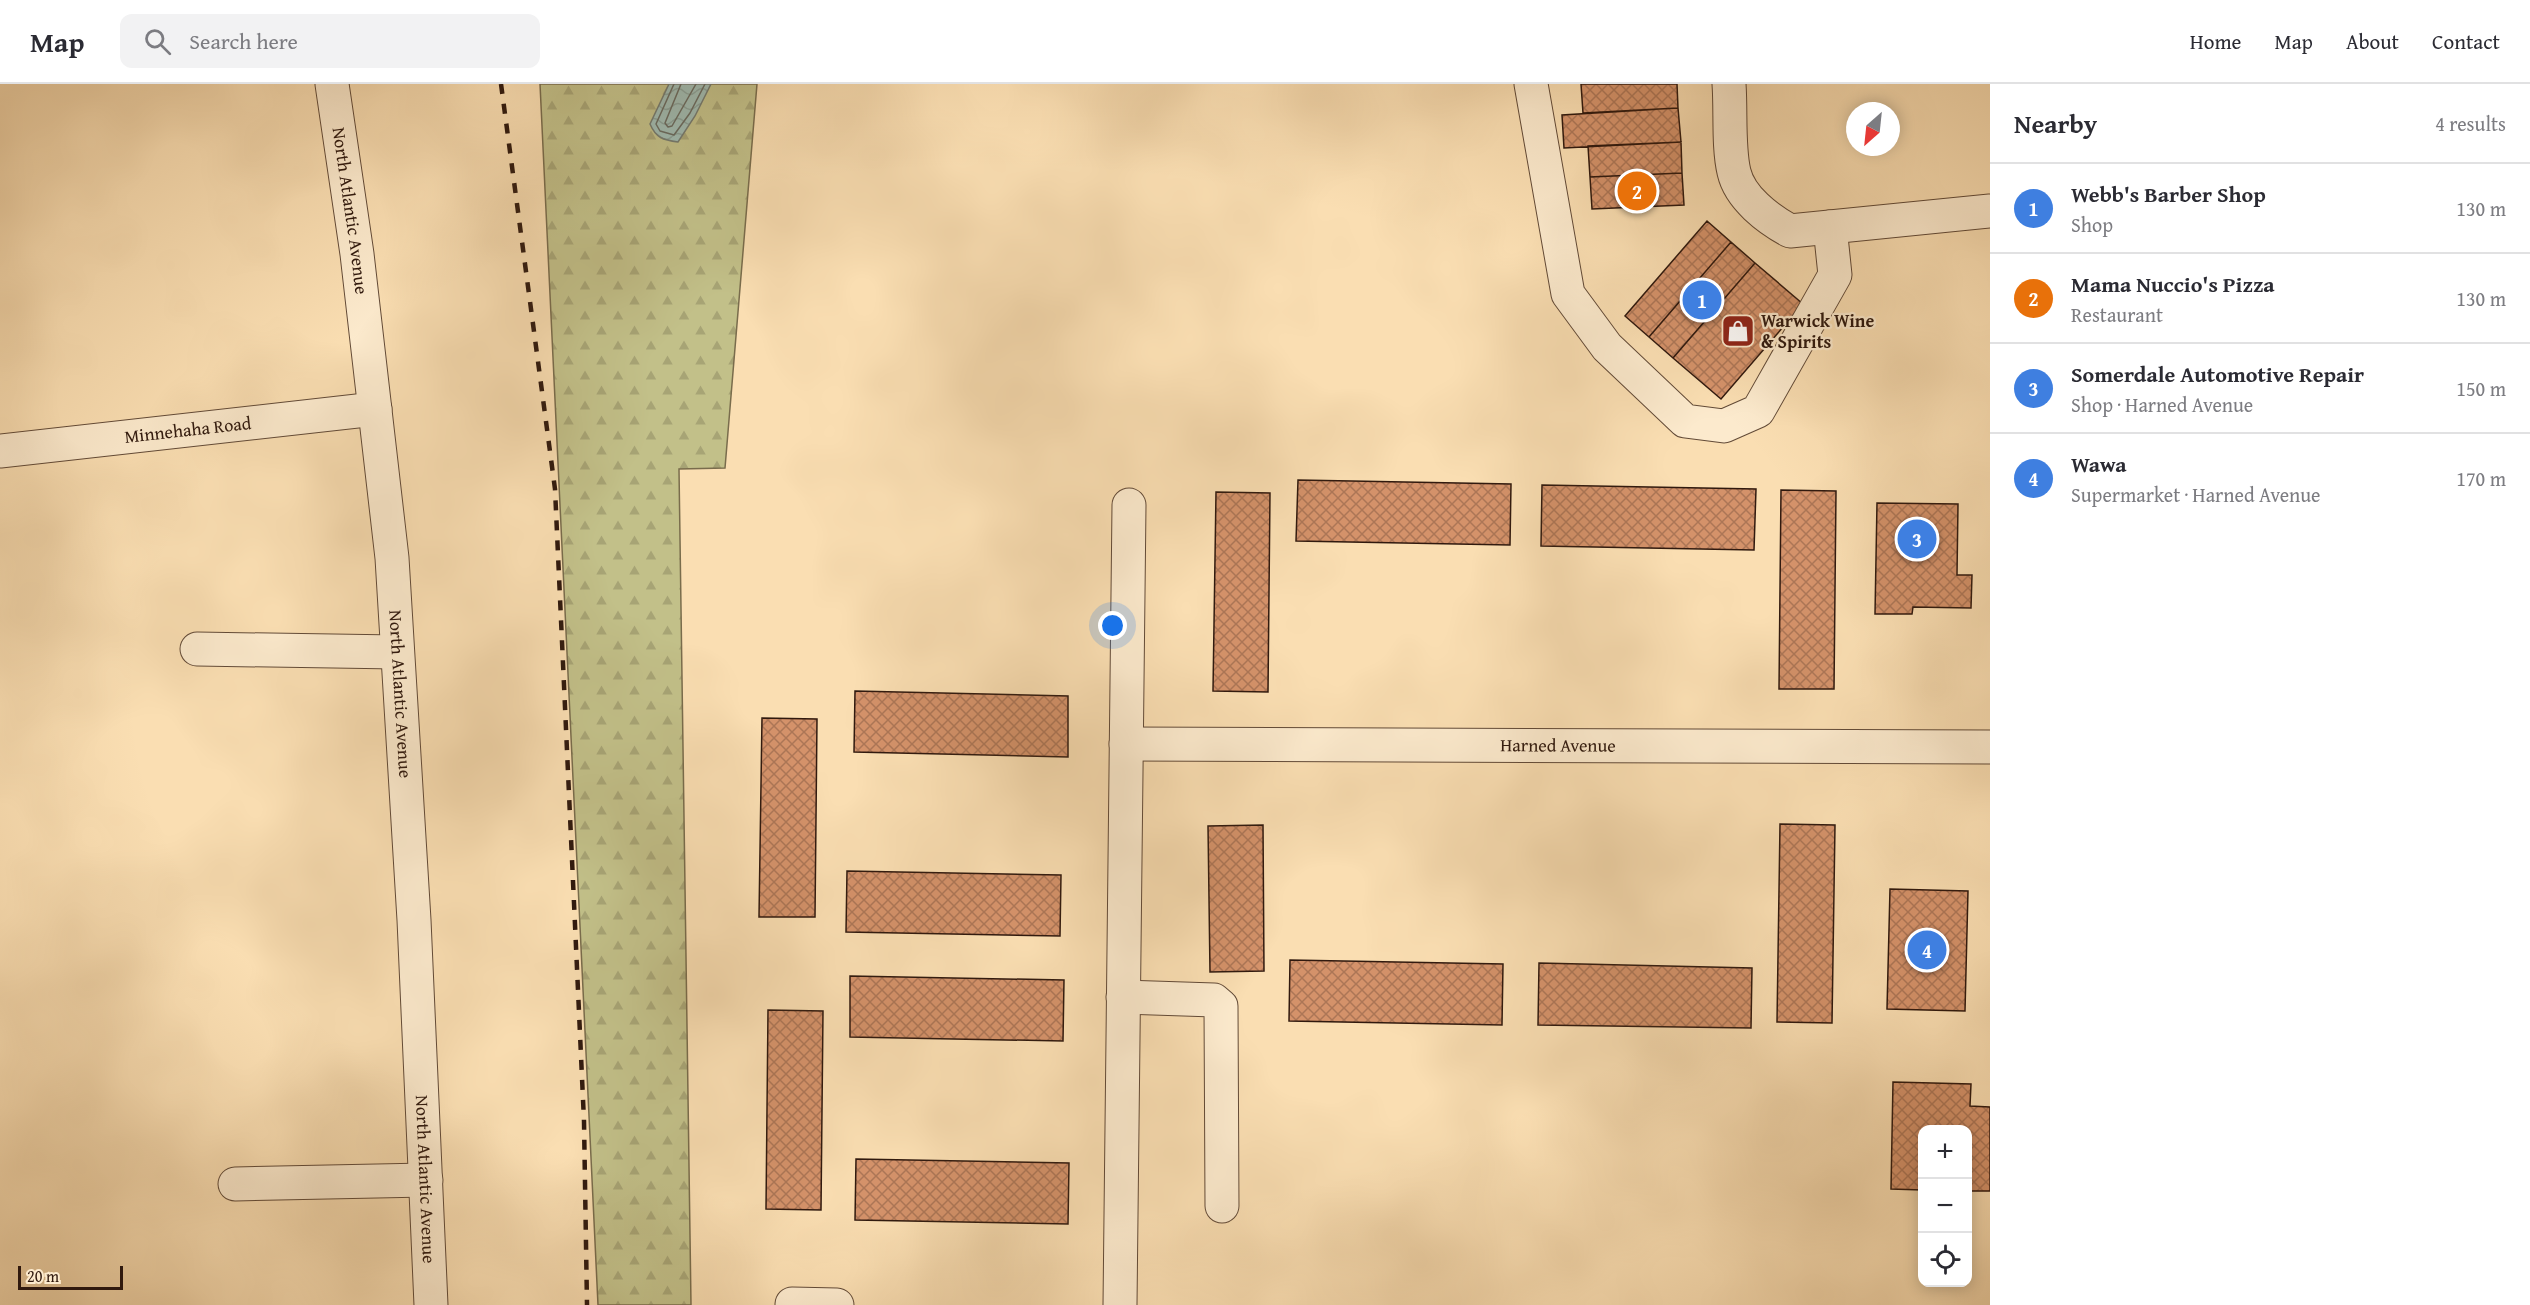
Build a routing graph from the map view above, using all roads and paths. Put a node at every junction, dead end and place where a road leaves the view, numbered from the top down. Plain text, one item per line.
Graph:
1 (332, 84) edge
2 (1531, 84) edge
3 (1729, 84) edge
4 (1990, 211) edge
5 (1830, 227) junction
6 (375, 409) junction
7 (0, 451) edge
8 (1129, 505) dead end
9 (197, 649) dead end
10 (397, 652) junction
11 (1126, 744) junction
12 (1990, 747) edge
13 (1123, 997) junction
14 (426, 1180) junction
15 (235, 1184) dead end
16 (1222, 1206) dead end
17 (792, 1304) edge
18 (431, 1305) edge
19 (837, 1305) edge
20 (1120, 1305) edge

1 - 6 street, North Atlantic Avenue
2 - 5 street
3 - 5 street
4 - 5 street
6 - 7 street, Minnehaha Road
6 - 10 street, North Atlantic Avenue
8 - 11 street
9 - 10 street
10 - 14 street, North Atlantic Avenue
11 - 12 street, Harned Avenue
11 - 13 street
13 - 16 street
13 - 20 street
14 - 15 street
14 - 18 street, North Atlantic Avenue
17 - 19 street

